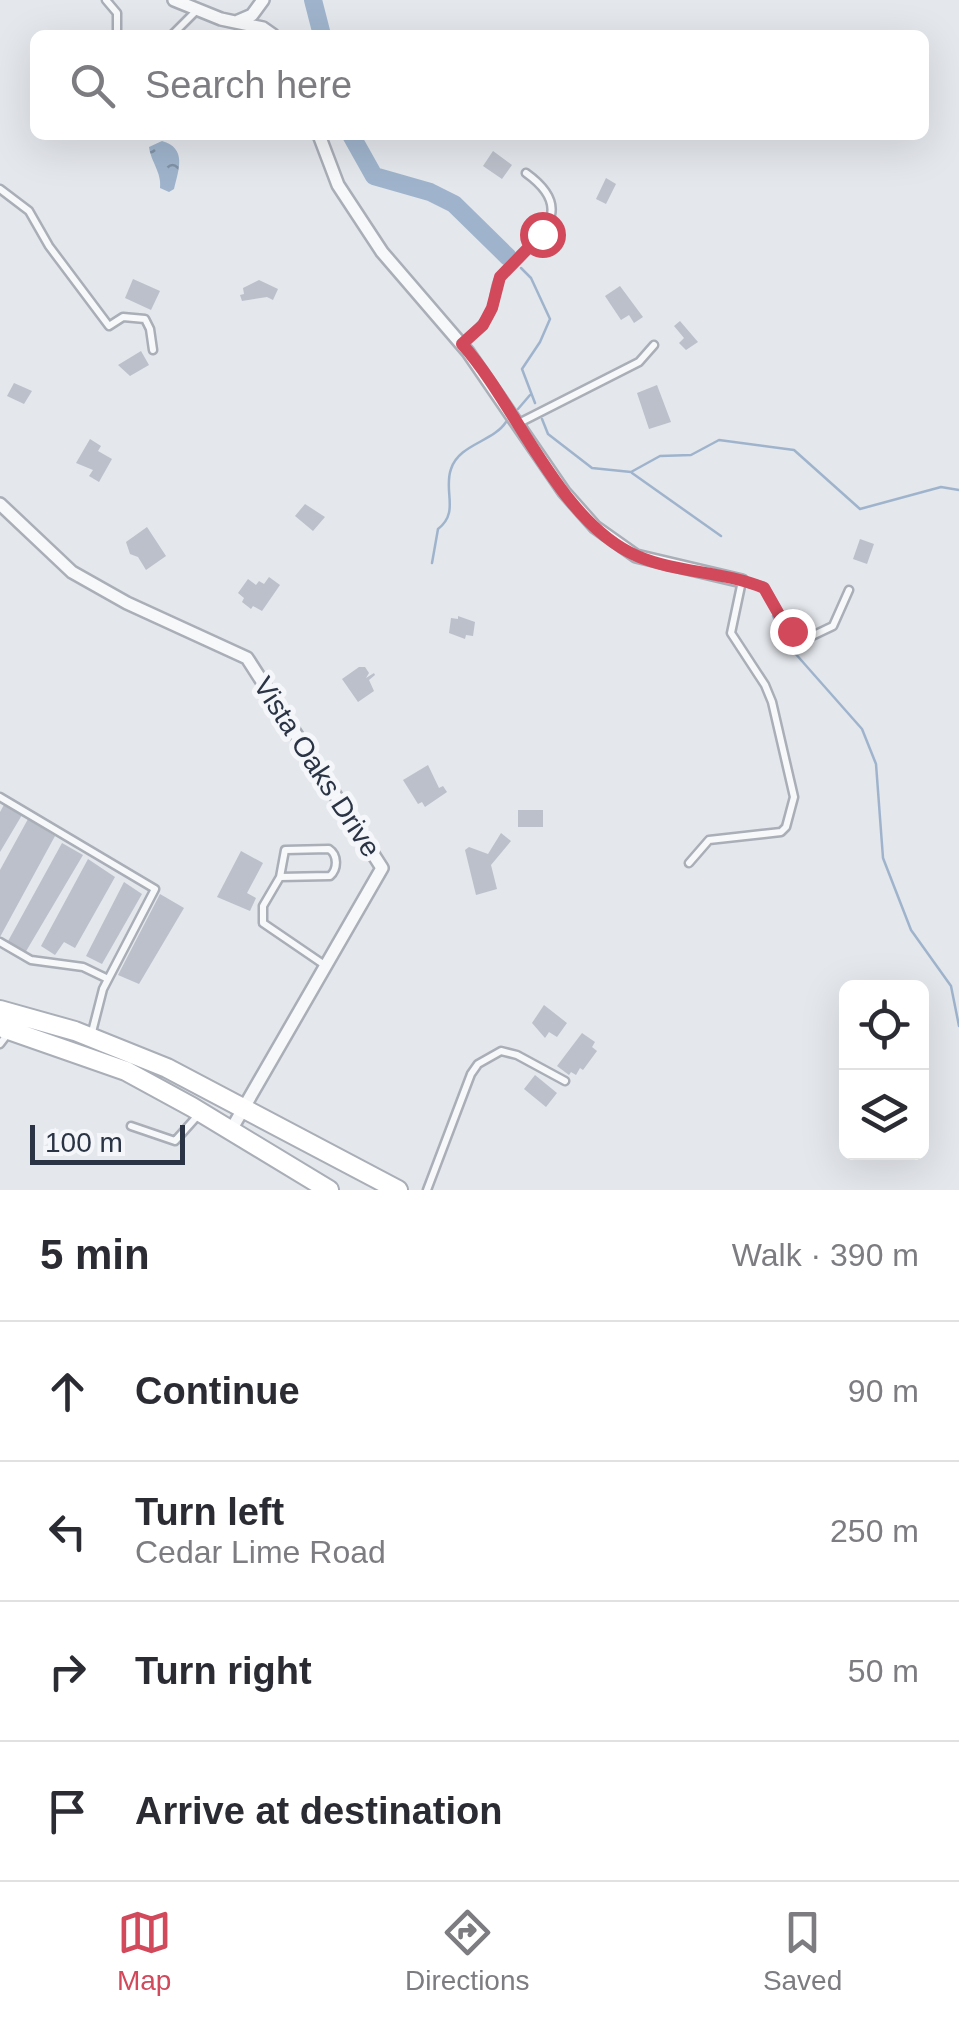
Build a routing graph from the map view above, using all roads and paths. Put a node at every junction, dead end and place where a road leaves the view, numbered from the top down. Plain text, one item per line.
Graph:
1 (106, 0) edge
2 (174, 0) edge
3 (263, 0) edge
4 (197, 10) junction
5 (238, 21) junction
6 (117, 30) edge
7 (177, 30) edge
8 (266, 30) edge
9 (321, 140) edge
10 (526, 173) dead end
11 (0, 189) edge
12 (462, 344) junction
13 (654, 345) dead end
14 (153, 350) dead end
15 (518, 424) junction
16 (0, 504) edge
17 (742, 581) junction
18 (849, 590) dead end
19 (0, 797) edge
20 (690, 862) dead end
21 (280, 878) junction
22 (0, 942) edge
23 (326, 967) junction
24 (108, 979) junction
25 (0, 1010) edge
26 (4, 1034) edge
27 (91, 1038) junction
28 (565, 1081) dead end
29 (242, 1109) junction
30 (201, 1112) junction
31 (131, 1126) dead end
32 (231, 1130) junction
33 (329, 1190) edge
34 (398, 1190) edge
35 (427, 1190) edge

1 - 6 lane
2 - 4 street
3 - 5 street
4 - 5 street
4 - 7 lane
5 - 8 street
9 - 12 street
10 - 12 lane
11 - 14 lane
12 - 15 street
13 - 15 lane
15 - 17 street
16 - 23 street, Vista Oaks Drive
17 - 18 lane
17 - 20 lane
19 - 24 lane
21 - 21 lane
21 - 23 lane
22 - 24 lane
23 - 29 street, Vista Oaks Drive
24 - 27 lane
25 - 27 main road
26 - 30 main road
27 - 29 main road
28 - 35 lane
29 - 32 street, Vista Oaks Drive
29 - 34 main road
30 - 31 lane
30 - 32 main road
32 - 33 main road

